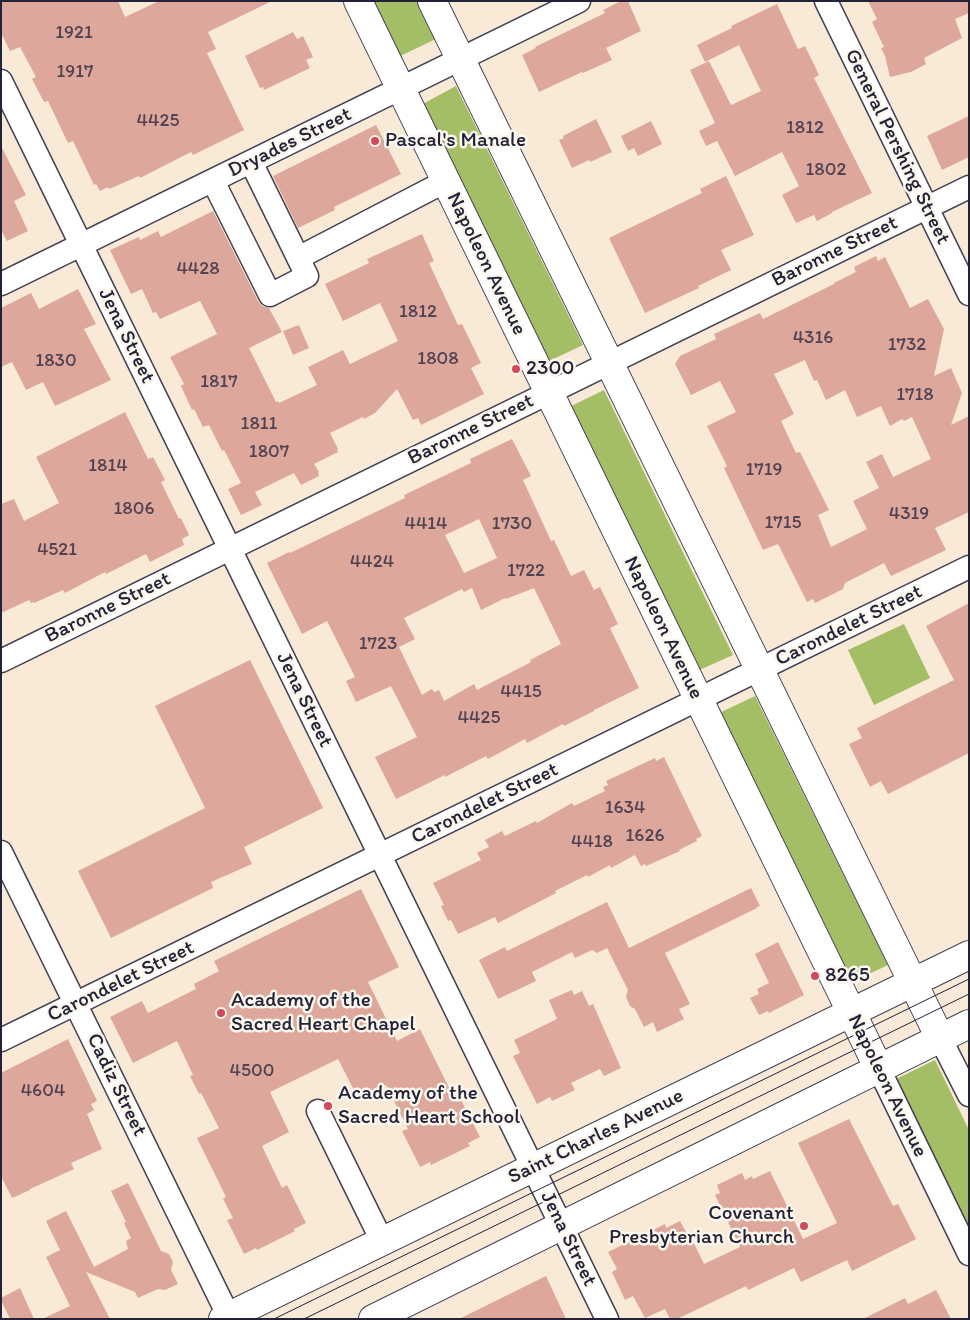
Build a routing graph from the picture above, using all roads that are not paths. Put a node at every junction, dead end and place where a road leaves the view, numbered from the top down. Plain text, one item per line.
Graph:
1 (358, 1) edge
2 (432, 1) edge
3 (579, 1) edge
4 (826, 1) edge
5 (460, 59) junction
6 (1, 81) edge
7 (400, 89) junction
8 (251, 162) junction
9 (213, 181) junction
10 (446, 182) junction
11 (969, 187) edge
12 (926, 208) junction
13 (81, 244) junction
14 (298, 258) junction
15 (1, 284) edge
16 (969, 294) edge
17 (609, 363) junction
18 (548, 392) junction
19 (230, 549) junction
20 (969, 567) edge
21 (1, 661) edge
22 (759, 670) junction
23 (698, 699) junction
24 (1, 852) edge
25 (380, 855) junction
26 (969, 954) edge
27 (913, 982) junction
28 (76, 1004) junction
29 (851, 1012) junction
30 (969, 1024) edge
31 (940, 1038) junction
32 (1, 1040) edge
33 (879, 1069) junction
34 (969, 1095) edge
35 (318, 1111) dead end
36 (533, 1167) junction
37 (562, 1226) junction
38 (382, 1241) junction
39 (969, 1254) edge
40 (227, 1318) edge
41 (373, 1319) edge
42 (607, 1319) edge

1 - 7 main road, Napoleon Avenue
2 - 5 main road
3 - 5 street, Dryades Street
4 - 12 street, General Pershing Street
5 - 7 street, Dryades Street
5 - 17 main road
6 - 13 street, Jena Street
7 - 8 street, Dryades Street
7 - 10 main road, Napoleon Avenue
8 - 9 street, Dryades Street
8 - 14 street
9 - 13 street, Dryades Street
9 - 14 street
10 - 14 street
10 - 18 main road, Napoleon Avenue
11 - 12 street, Baronne Street
12 - 16 street, General Pershing Street
12 - 17 street, Baronne Street
13 - 15 street, Dryades Street
13 - 19 street, Jena Street
17 - 18 street, Baronne Street
17 - 22 main road
18 - 19 street, Baronne Street
18 - 23 main road, Napoleon Avenue
19 - 21 street, Baronne Street
19 - 25 street, Jena Street
20 - 22 street, Carondelet Street
22 - 23 street, Carondelet Street
22 - 27 main road
23 - 25 street, Carondelet Street
23 - 29 main road, Napoleon Avenue
24 - 28 street, Cadiz Street
25 - 28 street, Carondelet Street
25 - 36 street, Jena Street
26 - 27 main road, Saint Charles Avenue
27 - 29 main road, Saint Charles Avenue
27 - 31 main road
28 - 32 street, Carondelet Street
28 - 40 street, Cadiz Street
29 - 33 main road, Napoleon Avenue
29 - 36 main road, Saint Charles Avenue
30 - 31 main road
31 - 33 main road
31 - 34 street
33 - 37 main road
33 - 39 street, Napoleon Avenue
35 - 38 street
36 - 37 street, Jena Street
36 - 38 main road, Saint Charles Avenue
37 - 41 main road
37 - 42 street, Jena Street
38 - 40 main road, Saint Charles Avenue

